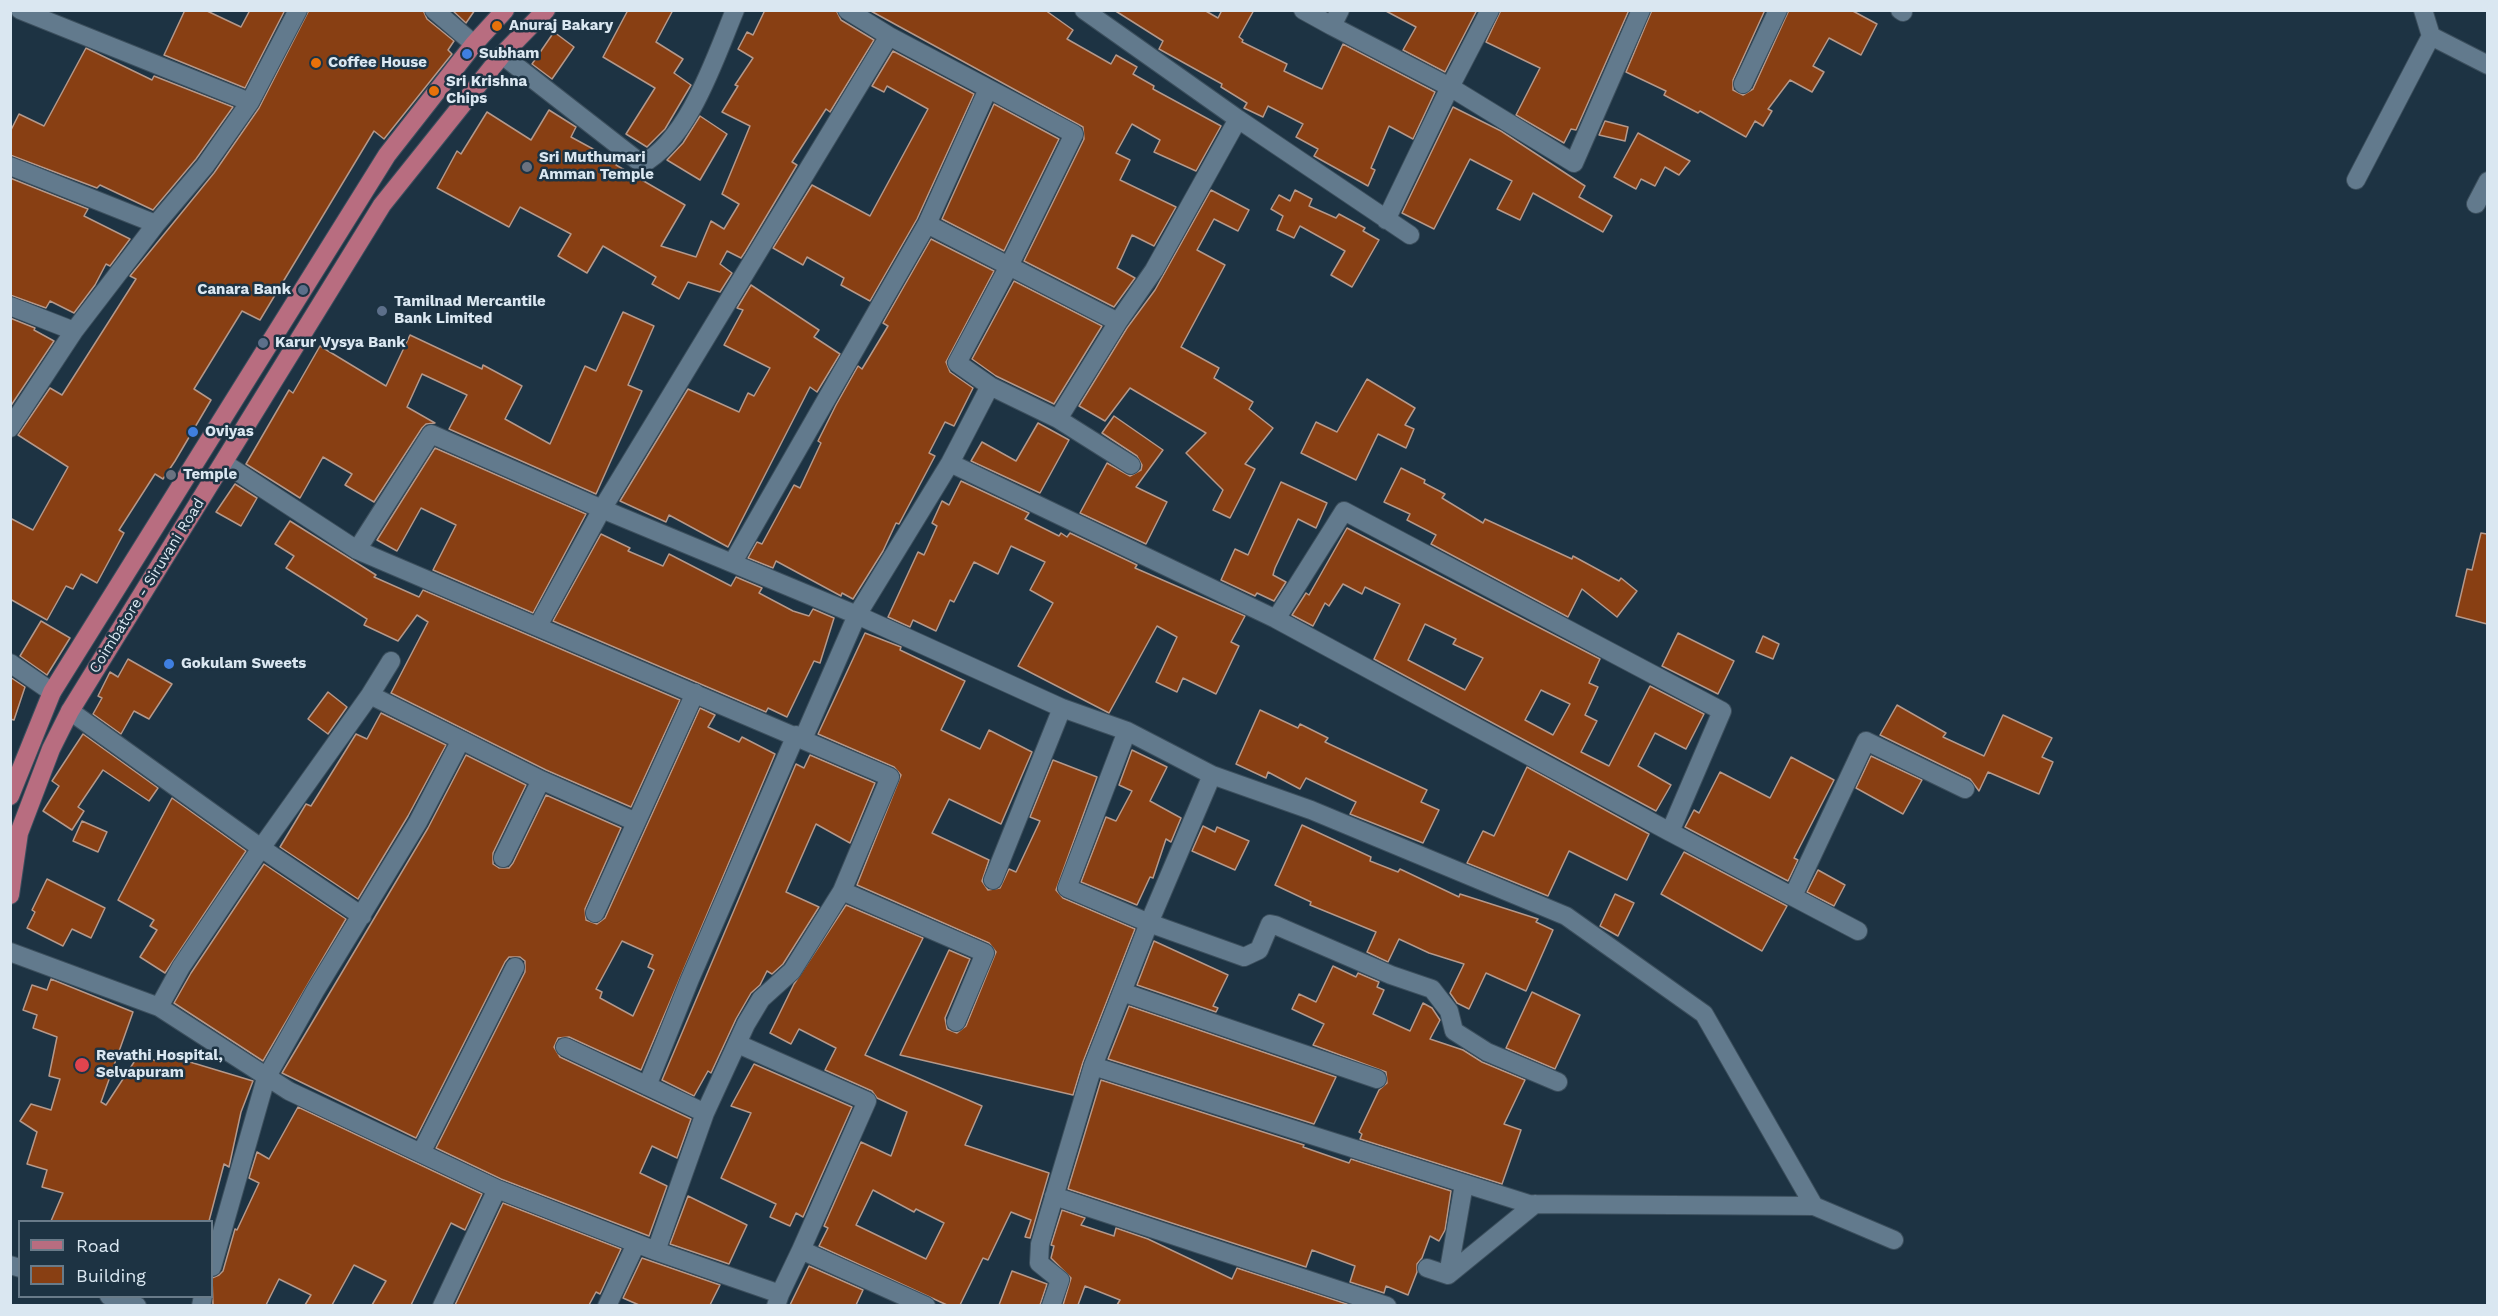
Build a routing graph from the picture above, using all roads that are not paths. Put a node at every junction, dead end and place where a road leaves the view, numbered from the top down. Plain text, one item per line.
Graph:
1 (20, 10) edge
2 (298, 10) edge
3 (434, 10) edge
4 (505, 10) edge
5 (546, 10) edge
6 (735, 10) edge
7 (847, 10) edge
8 (1084, 10) edge
9 (1303, 10) edge
10 (1490, 10) edge
11 (1641, 10) edge
12 (1778, 10) edge
13 (2423, 10) edge
14 (1336, 18) edge
15 (889, 36) junction
16 (2431, 36) junction
17 (474, 44) junction
18 (502, 55) junction
19 (2487, 65) edge
20 (1743, 84) dead end
21 (1450, 87) junction
22 (988, 89) junction
23 (250, 102) junction
24 (1238, 119) junction
25 (10, 166) edge
26 (2356, 180) dead end
27 (2487, 181) edge
28 (2476, 204) dead end
29 (1386, 220) junction
30 (156, 224) junction
31 (927, 224) junction
32 (1410, 235) dead end
33 (1009, 266) junction
34 (10, 306) edge
35 (1118, 322) junction
36 (74, 331) junction
37 (990, 386) junction
38 (1058, 419) junction
39 (10, 428) edge
40 (224, 463) junction
41 (950, 463) junction
42 (1131, 465) dead end
43 (602, 509) junction
44 (357, 550) junction
45 (733, 562) junction
46 (857, 615) junction
47 (1276, 619) junction
48 (538, 626) junction
49 (391, 661) dead end
50 (10, 663) edge
51 (52, 692) junction
52 (695, 693) junction
53 (370, 695) junction
54 (1062, 708) junction
55 (70, 711) junction
56 (1127, 730) junction
57 (799, 737) junction
58 (461, 740) junction
59 (1212, 775) junction
60 (541, 780) junction
61 (1965, 789) dead end
62 (10, 796) edge
63 (636, 822) junction
64 (1670, 832) junction
65 (261, 848) junction
66 (503, 858) dead end
67 (993, 880) dead end
68 (842, 891) junction
69 (10, 895) edge
70 (1793, 896) junction
71 (595, 913) dead end
72 (362, 916) junction
73 (1149, 923) junction
74 (1858, 931) dead end
75 (10, 952) edge
76 (515, 967) dead end
77 (1122, 992) junction
78 (159, 1007) junction
79 (956, 1022) dead end
80 (738, 1044) junction
81 (565, 1047) dead end
82 (1093, 1066) junction
83 (266, 1078) junction
84 (1377, 1079) dead end
85 (1558, 1082) dead end
86 (647, 1086) junction
87 (705, 1113) junction
88 (422, 1151) junction
89 (1464, 1184) junction
90 (497, 1189) junction
91 (1054, 1196) junction
92 (1535, 1204) junction
93 (1814, 1206) junction
94 (1894, 1240) dead end
95 (636, 1244) junction
96 (801, 1250) junction
97 (656, 1251) junction
98 (213, 1264) edge
99 (1427, 1268) dead end
100 (1448, 1275) junction
101 (115, 1298) edge
102 (778, 1300) edge
103 (137, 1305) edge
104 (441, 1305) edge
105 (607, 1305) edge
106 (926, 1305) edge
107 (1051, 1305) edge
108 (1387, 1305) edge

1 - 23 street
2 - 23 street
3 - 17 street
4 - 17 main road
5 - 18 main road, Coimbatore - Siruvani Road
6 - 18 street
7 - 15 street
8 - 24 street
9 - 14 street
10 - 21 street
11 - 21 street
12 - 20 street
13 - 16 street
14 - 21 street
15 - 22 street
15 - 43 street
16 - 19 street
16 - 26 street
17 - 51 main road
18 - 40 main road, Coimbatore - Siruvani Road
21 - 29 street
22 - 31 street
22 - 33 street
23 - 30 street
24 - 29 street
24 - 35 street
25 - 30 street
27 - 28 street
29 - 32 street
30 - 36 street
31 - 33 street
31 - 45 street
33 - 35 street
33 - 37 street
34 - 36 street
35 - 38 street
36 - 39 street
37 - 38 street
37 - 41 street
38 - 42 street
40 - 44 street
40 - 55 main road, Coimbatore - Siruvani Road
41 - 46 street
41 - 47 street
43 - 44 street
43 - 45 street
43 - 48 street
44 - 48 street
45 - 46 street
46 - 54 street
46 - 57 street
47 - 64 street
47 - 64 street
48 - 52 street
49 - 53 street
50 - 51 street
51 - 62 main road
52 - 57 street
52 - 63 street
53 - 58 street
53 - 65 street
54 - 56 street
54 - 67 street
55 - 65 street
55 - 69 main road, Coimbatore - Siruvani Road
56 - 59 street
56 - 73 street
57 - 68 street
57 - 86 street
58 - 60 street
58 - 72 street
59 - 73 street
59 - 93 street
60 - 63 street
60 - 66 street
61 - 70 street
63 - 71 street
64 - 70 street
65 - 72 street
65 - 78 street
68 - 79 street
68 - 80 street
70 - 74 street
72 - 83 street
73 - 77 street
73 - 85 street
75 - 78 street
76 - 88 street
77 - 82 street
77 - 84 street
78 - 83 street
80 - 87 street
80 - 96 street
81 - 86 street
82 - 89 street
82 - 91 street
83 - 88 street
83 - 98 street
86 - 87 street
87 - 97 street
88 - 90 street
89 - 92 street
89 - 100 street
90 - 95 street
90 - 104 street
91 - 107 street
91 - 108 street
92 - 93 street
92 - 100 street
93 - 94 street
95 - 97 street
95 - 105 street
96 - 102 street
96 - 106 street
97 - 102 street
99 - 100 street
101 - 103 street

